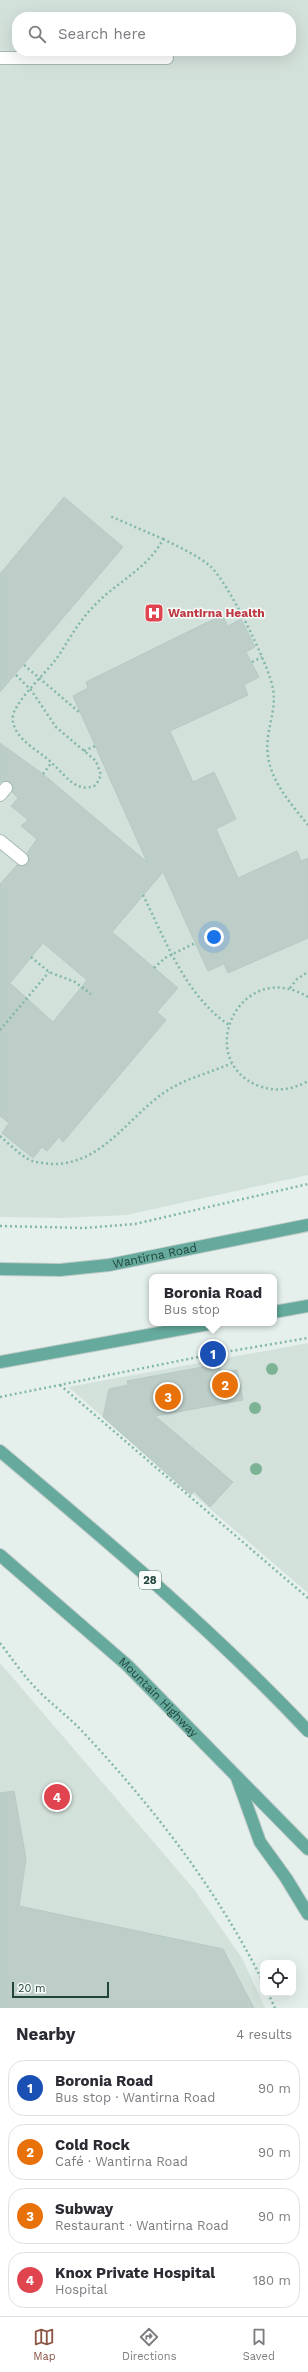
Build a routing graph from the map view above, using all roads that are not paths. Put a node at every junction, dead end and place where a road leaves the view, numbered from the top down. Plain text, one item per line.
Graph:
1 (0, 58) edge
2 (167, 58) dead end
3 (0, 841) edge
4 (22, 859) dead end
5 (308, 1225) edge
6 (0, 1269) edge
7 (308, 1306) edge
8 (277, 1311) edge
9 (198, 1326) edge
10 (0, 1362) edge
11 (0, 1451) edge
12 (0, 1555) edge
13 (308, 1731) edge
14 (236, 1774) junction
15 (308, 1849) edge
16 (308, 1914) edge

1 - 2 lane
3 - 4 lane
5 - 6 main road, Wantirna Road
7 - 8 main road
9 - 10 main road
11 - 13 main road, 28
12 - 14 main road, Mountain Highway
14 - 15 main road, Mountain Highway
14 - 16 main road

